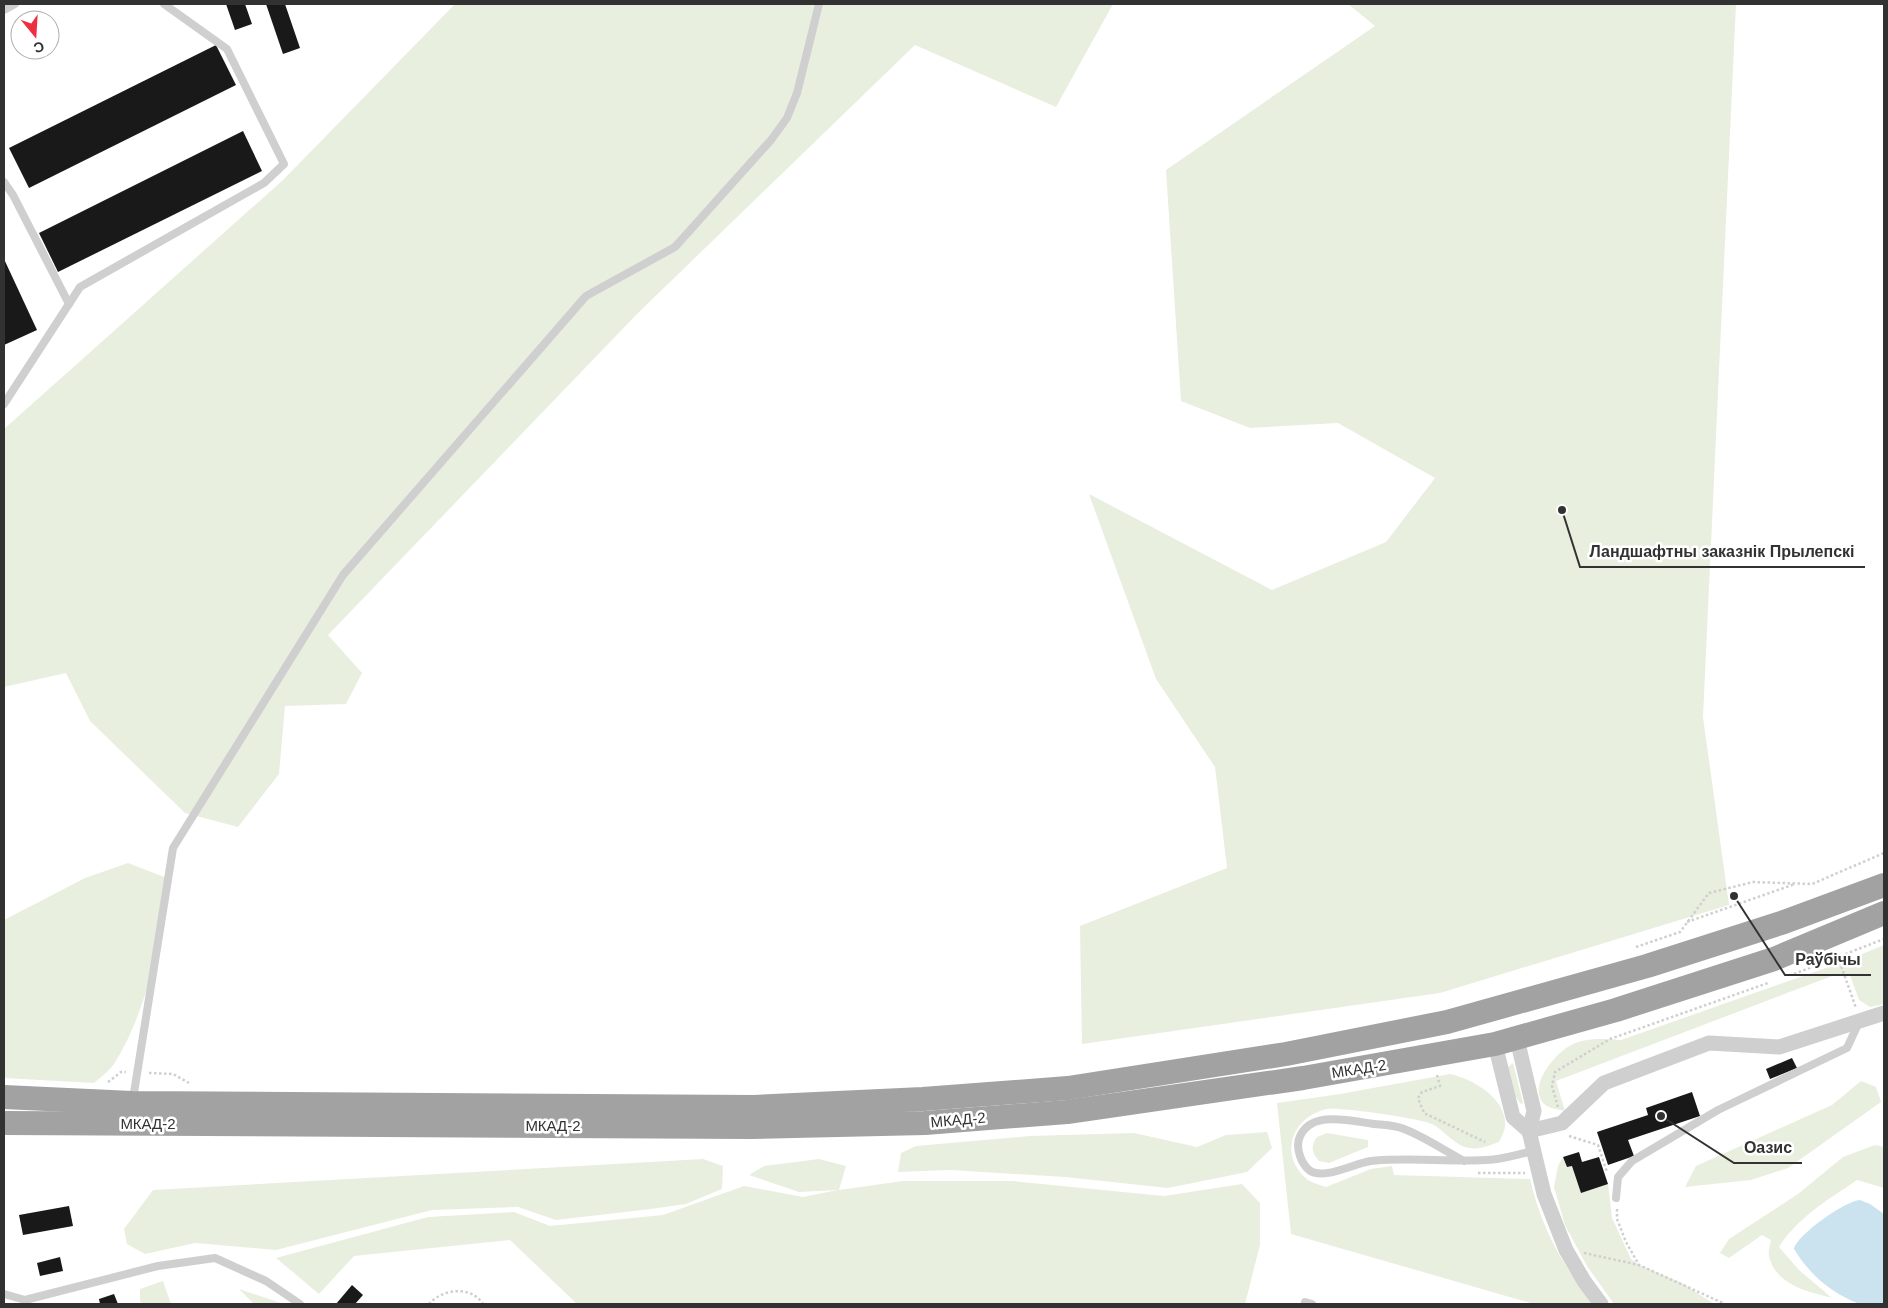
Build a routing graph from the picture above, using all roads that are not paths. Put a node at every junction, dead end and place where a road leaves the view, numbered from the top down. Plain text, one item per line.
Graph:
1 (15, 4) edge
2 (164, 4) edge
3 (819, 4) edge
4 (4, 10) edge
5 (4, 182) edge
6 (69, 304) junction
7 (4, 404) edge
8 (1884, 885) edge
9 (1884, 913) edge
10 (1536, 999) junction
11 (1884, 1013) edge
12 (1465, 1017) junction
13 (1860, 1021) junction
14 (1505, 1036) junction
15 (4, 1097) edge
16 (132, 1104) junction
17 (4, 1123) edge
18 (1530, 1131) junction
19 (1534, 1151) junction
20 (1464, 1161) junction
21 (1616, 1198) road end
22 (4, 1294) edge
23 (300, 1304) edge
24 (1601, 1304) edge

1 - 4 lane
2 - 6 lane
3 - 16 lane
5 - 6 lane
6 - 7 lane
8 - 10 highway
9 - 14 highway, МКАД-2
10 - 12 highway
10 - 14 highway
11 - 13 street
12 - 14 highway
12 - 16 highway
13 - 18 street
13 - 21 lane
14 - 17 highway, МКАД-2
14 - 18 street
14 - 18 street
15 - 16 highway
18 - 19 street
19 - 20 lane
19 - 24 street
20 - 20 lane
22 - 23 lane

